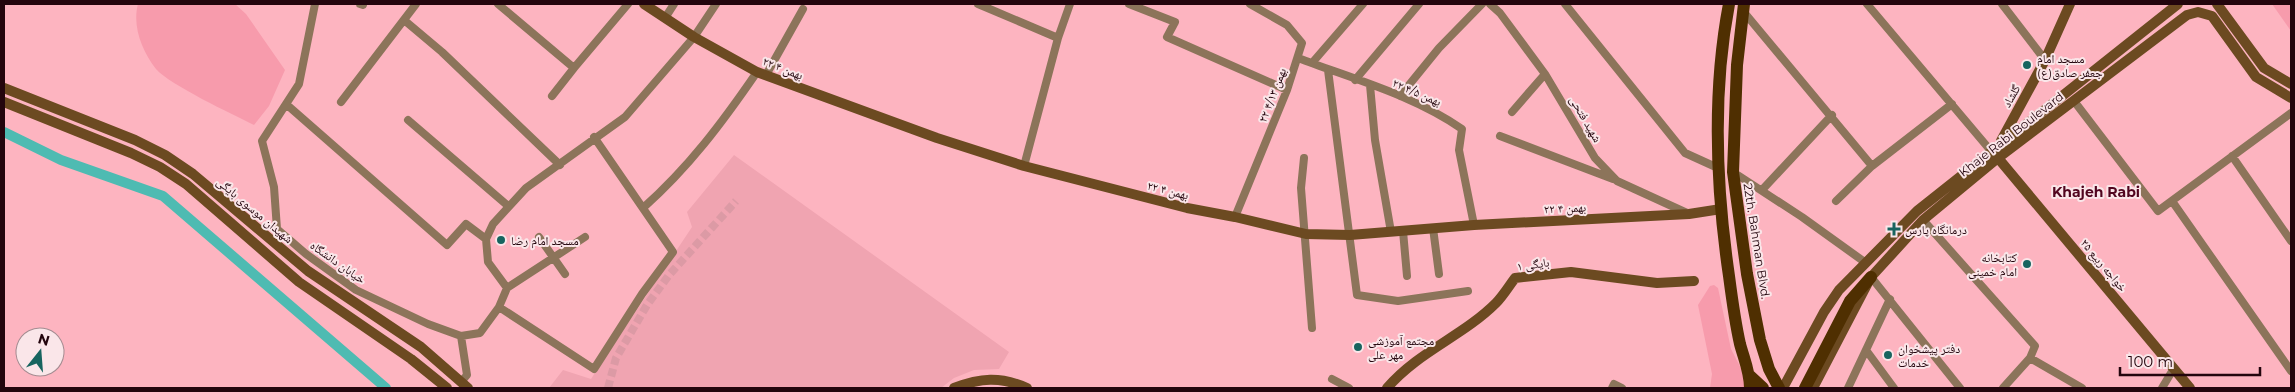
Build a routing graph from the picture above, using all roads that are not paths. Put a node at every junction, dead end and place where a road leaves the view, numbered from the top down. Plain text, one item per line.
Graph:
1 (315, 4) edge
2 (416, 4) edge
3 (498, 4) edge
4 (628, 4) edge
5 (644, 4) edge
6 (674, 4) edge
7 (716, 4) edge
8 (978, 4) edge
9 (1070, 4) edge
10 (1129, 4) edge
11 (1250, 4) edge
12 (1363, 4) edge
13 (1419, 4) edge
14 (1482, 4) edge
15 (1490, 4) edge
16 (1577, 4) edge
17 (1867, 4) edge
18 (2002, 4) edge
19 (2070, 4) edge
20 (2178, 4) edge
21 (2217, 4) edge
22 (1726, 5) edge
23 (989, 6) edge
24 (1568, 6) edge
25 (1743, 8) edge
26 (803, 9) dead end
27 (665, 18) junction
28 (404, 20) junction
29 (694, 37) junction
30 (1058, 38) junction
31 (1298, 58) junction
32 (2045, 60) junction
33 (1312, 64) junction
34 (574, 68) junction
35 (1328, 70) junction
36 (761, 74) junction
37 (1545, 74) junction
38 (1355, 80) junction
39 (2291, 84) edge
40 (1370, 86) junction
41 (4, 88) edge
42 (1287, 90) junction
43 (552, 96) dead end
44 (1400, 96) junction
45 (2291, 98) edge
46 (2074, 100) junction
47 (4, 102) edge
48 (341, 102) dead end
49 (286, 104) junction
50 (1952, 104) junction
51 (1512, 112) dead end
52 (2291, 113) edge
53 (1832, 115) junction
54 (408, 120) dead end
55 (1500, 136) dead end
56 (594, 137) junction
57 (1996, 151) junction
58 (2232, 156) junction
59 (1304, 158) dead end
60 (560, 165) junction
61 (1024, 166) junction
62 (1872, 166) junction
63 (1718, 168) junction
64 (1732, 172) junction
65 (1617, 180) junction
66 (1762, 190) junction
67 (1836, 201) dead end
68 (2172, 201) junction
69 (507, 205) junction
70 (643, 208) junction
71 (1721, 209) junction
72 (1689, 214) junction
73 (1235, 217) junction
74 (1923, 220) junction
75 (1474, 225) junction
76 (1433, 228) junction
77 (1403, 231) junction
78 (1391, 232) junction
79 (1306, 234) junction
80 (1350, 235) junction
81 (539, 237) dead end
82 (585, 237) dead end
83 (486, 238) junction
84 (2291, 240) edge
85 (553, 257) junction
86 (1866, 263) junction
87 (565, 274) dead end
88 (1439, 274) dead end
89 (1406, 276) dead end
90 (1871, 277) junction
91 (1694, 280) dead end
92 (507, 288) junction
93 (1468, 291) dead end
94 (1890, 299) junction
95 (499, 307) junction
96 (1312, 328) dead end
97 (461, 336) junction
98 (1866, 350) junction
99 (2030, 358) junction
100 (2174, 368) junction
101 (2291, 371) edge
102 (1332, 379) dead end
103 (1750, 382) edge
104 (464, 385) edge
105 (446, 388) edge
106 (954, 388) edge
107 (1027, 388) edge
108 (1349, 388) edge
109 (1387, 388) edge
110 (1612, 388) edge
111 (1622, 388) edge
112 (1763, 388) edge
113 (1779, 388) edge
114 (1783, 388) edge
115 (1804, 388) edge
116 (1813, 388) edge
117 (1848, 388) edge
118 (1894, 388) edge
119 (1960, 388) edge
120 (2004, 388) edge
121 (2082, 388) edge
122 (2162, 388) edge
123 (2190, 388) edge

1 - 49 street, خیابان دانشگاه
2 - 28 street
3 - 34 street
4 - 34 street
5 - 27 street, ۲۲ بهمن ۴
6 - 27 street
7 - 29 street
8 - 23 street
9 - 30 street
10 - 42 street
11 - 31 street, ۲۲ بهمن ۴/۱۳
12 - 33 street
13 - 38 street
14 - 44 street
15 - 37 street, شهید فتحی
16 - 24 street
17 - 50 street
18 - 32 street
19 - 32 street, گلشاد
20 - 57 street, Khaje Rabi Boulevard
21 - 39 street
22 - 63 main road
23 - 30 street
24 - 63 street
25 - 53 street
25 - 64 main road, 22th. Bahman Blvd.
26 - 36 street
27 - 29 street, ۲۲ بهمن ۴
28 - 48 street
28 - 60 street
29 - 36 street, ۲۲ بهمن ۴
29 - 56 street
30 - 61 street
31 - 33 street, ۲۲ بهمن ۴/۵
31 - 42 street, ۲۲ بهمن ۴/۱۳
32 - 57 street, گلشاد
33 - 35 street, ۲۲ بهمن ۴/۵
34 - 43 street
35 - 38 street, ۲۲ بهمن ۴/۵
35 - 80 street
36 - 61 street, ۲۲ بهمن ۴
36 - 70 street
37 - 51 street
37 - 65 street, شهید فتحی
38 - 40 street, ۲۲ بهمن ۴/۵
40 - 44 street, ۲۲ بهمن ۴/۵
40 - 78 street
41 - 104 street, شهیدان موسوی بایگی
42 - 73 street, ۲۲ بهمن ۴/۱۳
44 - 75 street, ۲۲ بهمن ۴/۵
45 - 46 street, Khaje Rabi Boulevard
46 - 57 street, Khaje Rabi Boulevard
46 - 68 street
47 - 105 street, شهیدان موسوی بایگی
49 - 83 street
49 - 97 street, خیابان دانشگاه
50 - 57 street
50 - 62 street
52 - 58 street
53 - 62 street
53 - 66 street
54 - 69 street
55 - 65 street
56 - 60 street
56 - 70 street
57 - 74 street, Khaje Rabi Boulevard
57 - 86 street, Khaje Rabi Boulevard
57 - 100 street, خواجه ربیع ۲۵
58 - 68 street
58 - 84 street
59 - 79 street
60 - 69 street
61 - 73 street, ۲۲ بهمن ۴
62 - 67 street
63 - 71 main road
64 - 66 street
64 - 113 main road, 22th. Bahman Blvd.
65 - 72 street, شهید فتحی
66 - 86 street
68 - 101 street
69 - 83 street
70 - 95 street
71 - 72 street, ۲۲ بهمن ۴
71 - 103 main road
72 - 75 street, ۲۲ بهمن ۴
73 - 79 street, ۲۲ بهمن ۴
74 - 90 street, Khaje Rabi Boulevard
74 - 99 street
75 - 76 street, ۲۲ بهمن ۴
76 - 77 street, ۲۲ بهمن ۴
76 - 88 street
77 - 78 street, ۲۲ بهمن ۴
77 - 89 street
78 - 80 street, ۲۲ بهمن ۴
79 - 80 street, ۲۲ بهمن ۴
79 - 96 street
80 - 93 street
81 - 85 street
82 - 85 street
83 - 92 street
85 - 87 street
85 - 92 street
86 - 114 street, Khaje Rabi Boulevard
90 - 94 street
90 - 115 main road
90 - 116 street, Khaje Rabi Boulevard
91 - 109 street, بایگی ۱
92 - 95 street
94 - 98 street
94 - 119 street
95 - 97 street
97 - 104 street
98 - 117 street
98 - 118 street
99 - 120 street
99 - 121 street
100 - 122 street
100 - 123 street, خواجه ربیع ۲۵
102 - 108 street
103 - 112 main road
106 - 107 street
110 - 111 street

